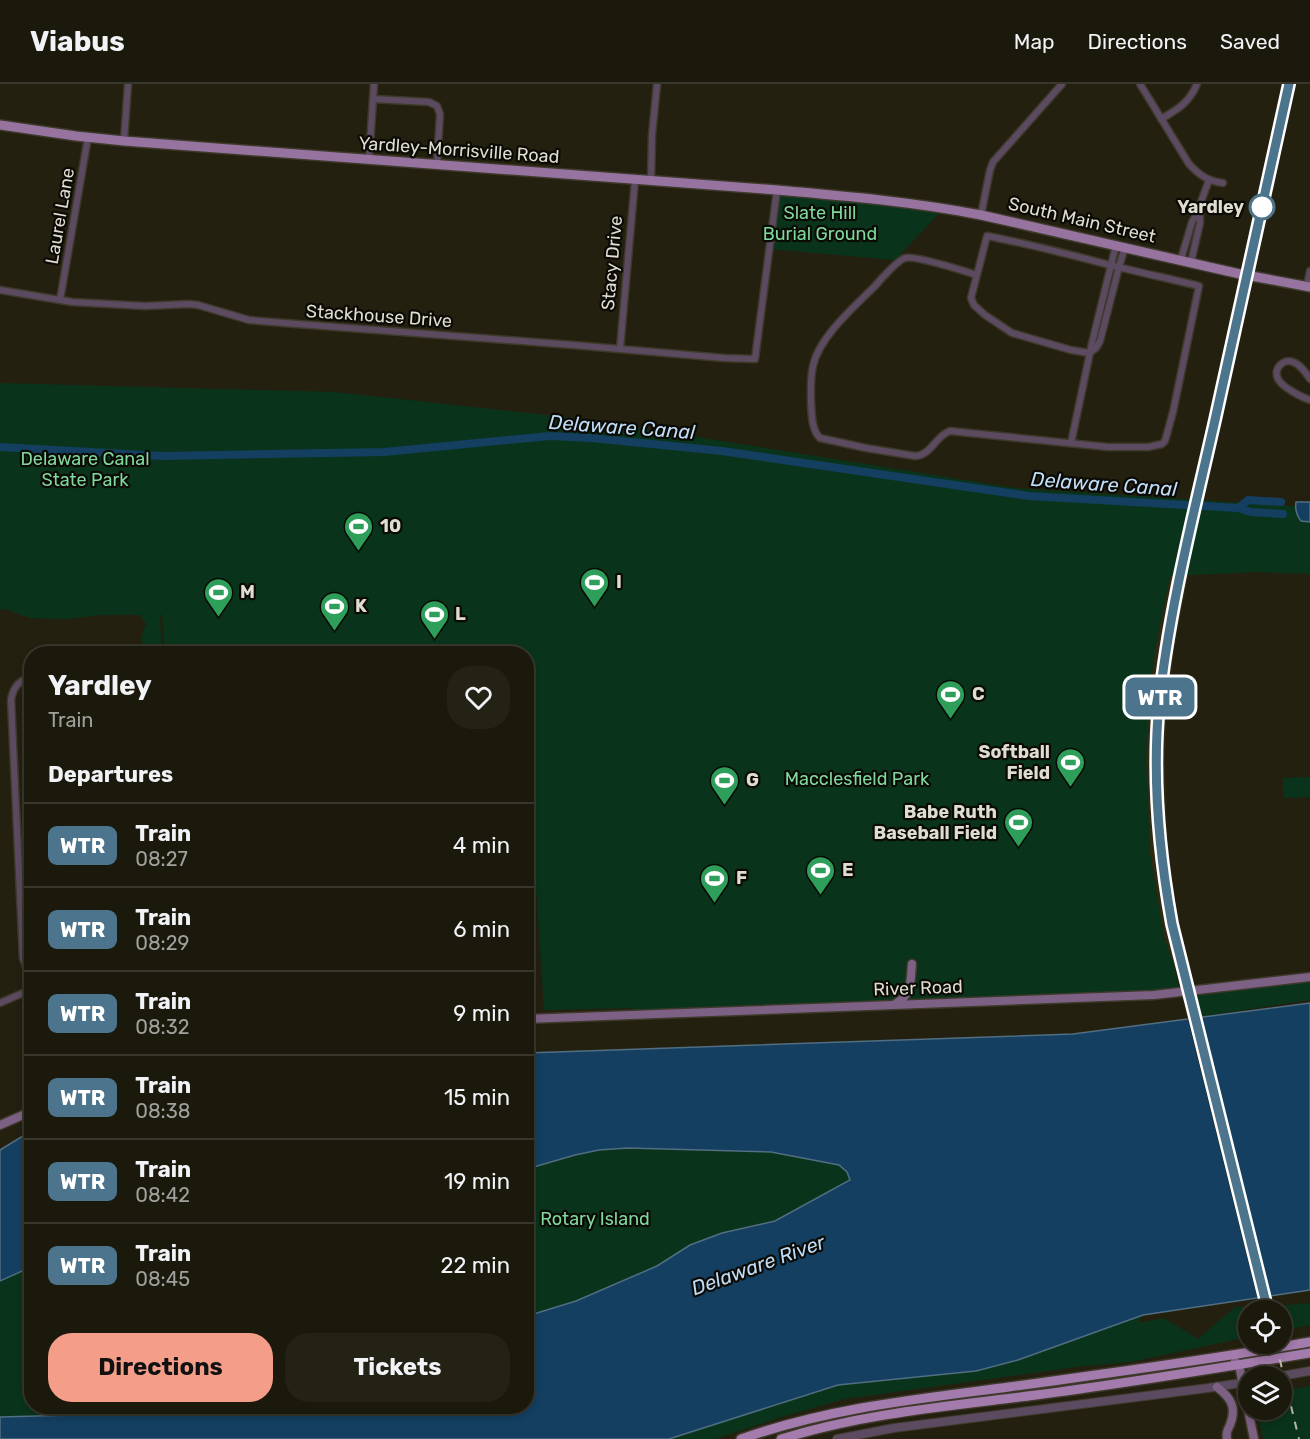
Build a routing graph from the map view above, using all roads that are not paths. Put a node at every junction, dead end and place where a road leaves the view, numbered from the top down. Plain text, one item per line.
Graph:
1 (129, 84) edge
2 (374, 84) edge
3 (657, 84) edge
4 (1062, 84) edge
5 (1140, 84) edge
6 (1197, 84) edge
7 (373, 99) junction
8 (1161, 119) junction
9 (0, 125) edge
10 (88, 138) junction
11 (124, 141) junction
12 (369, 159) junction
13 (437, 165) junction
14 (635, 180) junction
15 (1209, 180) junction
16 (651, 181) junction
17 (1222, 183) dead end
18 (777, 190) junction
19 (915, 204) joint
20 (1200, 210) junction
21 (981, 215) junction
22 (1121, 246) junction
23 (1181, 259) junction
24 (1191, 262) junction
25 (1111, 265) junction
26 (1119, 267) junction
27 (1310, 271) edge
28 (1240, 273) dead end
29 (977, 275) junction
30 (1251, 276) dead end
31 (1309, 286) edge
32 (0, 290) edge
33 (60, 300) junction
34 (620, 349) junction
35 (1089, 353) junction
36 (1310, 380) edge
37 (1310, 400) edge
38 (1071, 443) junction
39 (24, 679) edge
40 (24, 961) edge
41 (1310, 977) edge
42 (24, 992) edge
43 (0, 1003) edge
44 (892, 1005) junction
45 (913, 1005) junction
46 (534, 1019) edge
47 (24, 1114) edge
48 (0, 1125) edge
49 (1310, 1342) edge
50 (1310, 1353) edge
51 (1230, 1356) junction
52 (1239, 1365) junction
53 (1310, 1371) edge
54 (1292, 1374) edge
55 (1238, 1383) edge
56 (1217, 1387) junction
57 (1251, 1420) edge
58 (741, 1439) edge
59 (781, 1439) edge
60 (837, 1439) edge
61 (1227, 1439) edge
62 (1254, 1439) edge

1 - 11 street
2 - 7 street
3 - 16 street
4 - 21 street
5 - 8 street
6 - 8 street
7 - 12 street
7 - 13 street
8 - 15 street
9 - 10 main road, Yardley-Morrisville Road
10 - 11 main road, Yardley-Morrisville Road
10 - 33 street, Laurel Lane
11 - 12 main road, Yardley-Morrisville Road
12 - 13 main road, Yardley-Morrisville Road
13 - 14 main road, Yardley-Morrisville Road
14 - 16 main road, Yardley-Morrisville Road
14 - 34 street, Stacy Drive
15 - 17 street
15 - 20 street
16 - 18 main road, Yardley-Morrisville Road
18 - 19 main road, Yardley-Morrisville Road
18 - 34 street, Stackhouse Drive
19 - 21 main road, South Main Street
20 - 23 street
20 - 24 street
21 - 22 main road, South Main Street
22 - 23 main road, South Main Street
22 - 25 street
22 - 26 street
23 - 24 main road, South Main Street
24 - 28 main road, South Main Street
25 - 26 street
25 - 29 street
25 - 35 street
26 - 35 street
26 - 38 street
27 - 31 street
29 - 35 street
29 - 38 street
30 - 31 main road
32 - 33 street, Stackhouse Drive
33 - 34 street, Stackhouse Drive
35 - 38 street
36 - 37 street
39 - 40 street
41 - 45 main road, River Road
42 - 43 street
44 - 45 main road, River Road
44 - 45 main road
44 - 46 main road, River Road
47 - 48 main road
49 - 51 highway
50 - 52 highway
51 - 52 main road
51 - 58 highway
52 - 59 highway
53 - 54 street
55 - 56 street
56 - 60 street
56 - 61 main road
57 - 62 main road

